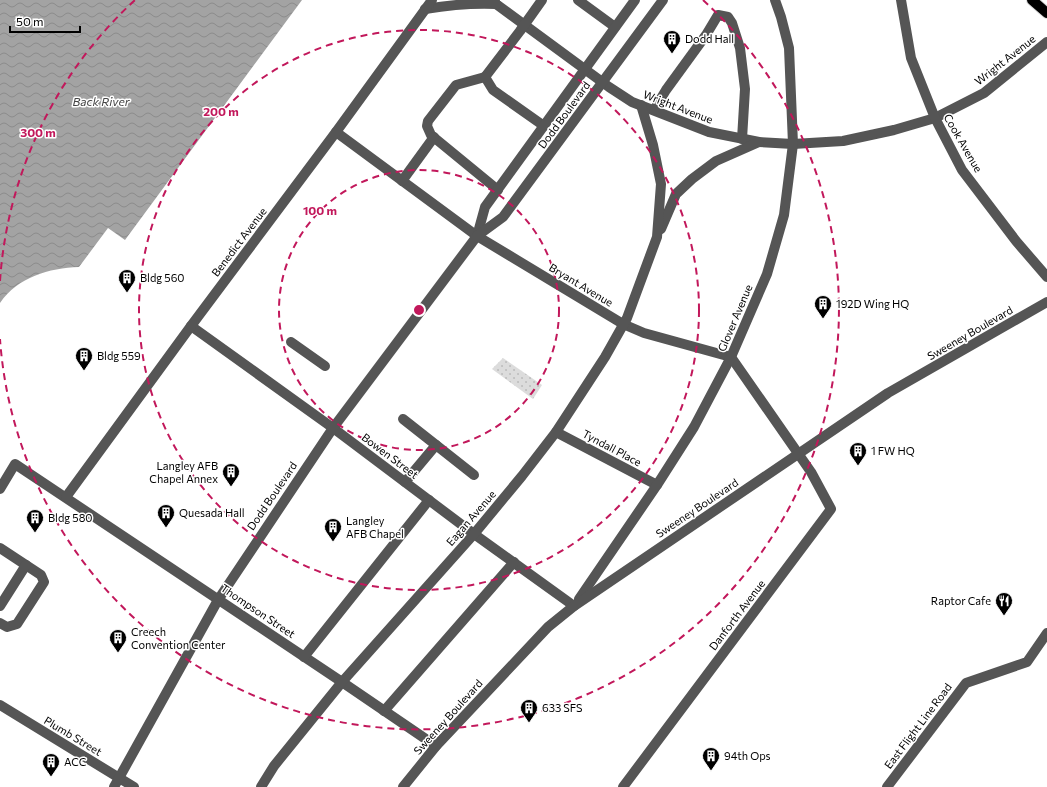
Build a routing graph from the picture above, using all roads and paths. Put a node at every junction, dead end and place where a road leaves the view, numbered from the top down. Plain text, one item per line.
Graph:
1 (432, 0) edge
2 (542, 0) edge
3 (578, 0) edge
4 (635, 0) edge
5 (663, 0) edge
6 (775, 0) edge
7 (901, 0) edge
8 (1032, 0) edge
9 (495, 2) edge
10 (425, 9) junction
11 (1047, 13) edge
12 (525, 25) junction
13 (616, 27) junction
14 (1047, 42) edge
15 (585, 69) junction
16 (485, 77) junction
17 (603, 83) junction
18 (641, 105) junction
19 (654, 110) junction
20 (934, 118) junction
21 (544, 126) junction
22 (336, 132) junction
23 (434, 137) junction
24 (742, 138) junction
25 (759, 142) junction
26 (793, 144) junction
27 (402, 180) junction
28 (498, 190) junction
29 (476, 236) junction
30 (658, 237) junction
31 (1047, 277) edge
32 (1047, 302) edge
33 (623, 324) junction
34 (191, 326) junction
35 (291, 342) dead end
36 (732, 357) junction
37 (326, 366) dead end
38 (403, 419) dead end
39 (333, 428) junction
40 (556, 432) junction
41 (436, 445) junction
42 (798, 455) junction
43 (474, 475) dead end
44 (405, 482) junction
45 (657, 485) junction
46 (0, 489) edge
47 (66, 498) junction
48 (429, 500) junction
49 (474, 534) junction
50 (1, 552) edge
51 (514, 562) junction
52 (26, 565) junction
53 (218, 600) junction
54 (0, 606) edge
55 (574, 606) junction
56 (0, 623) edge
57 (1047, 633) edge
58 (304, 657) junction
59 (342, 682) junction
60 (0, 705) edge
61 (384, 711) junction
62 (436, 746) junction
63 (118, 777) junction
64 (114, 787) edge
65 (134, 787) edge
66 (261, 787) edge
67 (403, 787) edge
68 (623, 787) edge
69 (888, 787) edge

1 - 10 street, Benedict Avenue
2 - 12 street
3 - 13 street
4 - 13 street, Dodd Boulevard
5 - 17 street, Dodd Boulevard
6 - 26 street, Glover Avenue
7 - 20 street, Cook Avenue
8 - 11 main road
9 - 10 street, Wright Avenue
9 - 12 street, Wright Avenue
10 - 22 street, Benedict Avenue
12 - 15 street, Wright Avenue
12 - 16 street
13 - 15 street, Dodd Boulevard
14 - 20 street, Wright Avenue
15 - 17 street, Wright Avenue
15 - 21 street, Dodd Boulevard
16 - 21 street
16 - 23 street
17 - 18 street, Wright Avenue
17 - 29 street, Dodd Boulevard
18 - 19 street, Wright Avenue
18 - 30 street, Eagan Avenue
19 - 24 street, Wright Avenue
19 - 24 street
20 - 26 street, Wright Avenue
20 - 31 street, Cook Avenue
21 - 28 street, Dodd Boulevard
22 - 27 street, Bryant Avenue
22 - 34 street, Benedict Avenue
23 - 27 street
23 - 28 street
24 - 25 street, Wright Avenue
25 - 26 street, Wright Avenue
25 - 30 street, Eagan Avenue
26 - 36 street, Glover Avenue
27 - 29 street, Bryant Avenue
28 - 29 street, Dodd Boulevard
29 - 33 street, Bryant Avenue
29 - 39 street, Dodd Boulevard
30 - 33 street, Eagan Avenue
32 - 42 street, Sweeney Boulevard
33 - 36 street, Bryant Avenue
33 - 40 street, Eagan Avenue
34 - 39 street, Bowen Street
34 - 47 street, Benedict Avenue
35 - 37 street
36 - 42 street
36 - 45 street, Glover Avenue
38 - 41 street
39 - 44 street, Bowen Street
39 - 53 street, Dodd Boulevard
40 - 45 street, Tyndall Place
40 - 49 street, Eagan Avenue
41 - 43 street
41 - 44 street
42 - 55 street, Sweeney Boulevard
42 - 68 street, Danforth Avenue
44 - 48 street, Bowen Street
45 - 55 street, Glover Avenue
46 - 47 street, Thompson Street
47 - 53 street, Thompson Street
48 - 49 street, Bowen Street
48 - 58 street
49 - 51 street, Bowen Street
49 - 59 street, Eagan Avenue
50 - 52 street
51 - 55 street, Bowen Street
51 - 61 street
52 - 54 street
52 - 56 street
53 - 58 street, Thompson Street
53 - 63 street, Dodd Boulevard
55 - 62 street, Sweeney Boulevard
57 - 69 street, East Flight Line Road
58 - 59 street, Thompson Street
59 - 61 street, Thompson Street
59 - 66 street, Eagan Avenue
60 - 63 street, Plumb Street
61 - 62 street, Thompson Street
62 - 67 street, Sweeney Boulevard
63 - 64 street, Dodd Boulevard
63 - 65 street, Plumb Street

